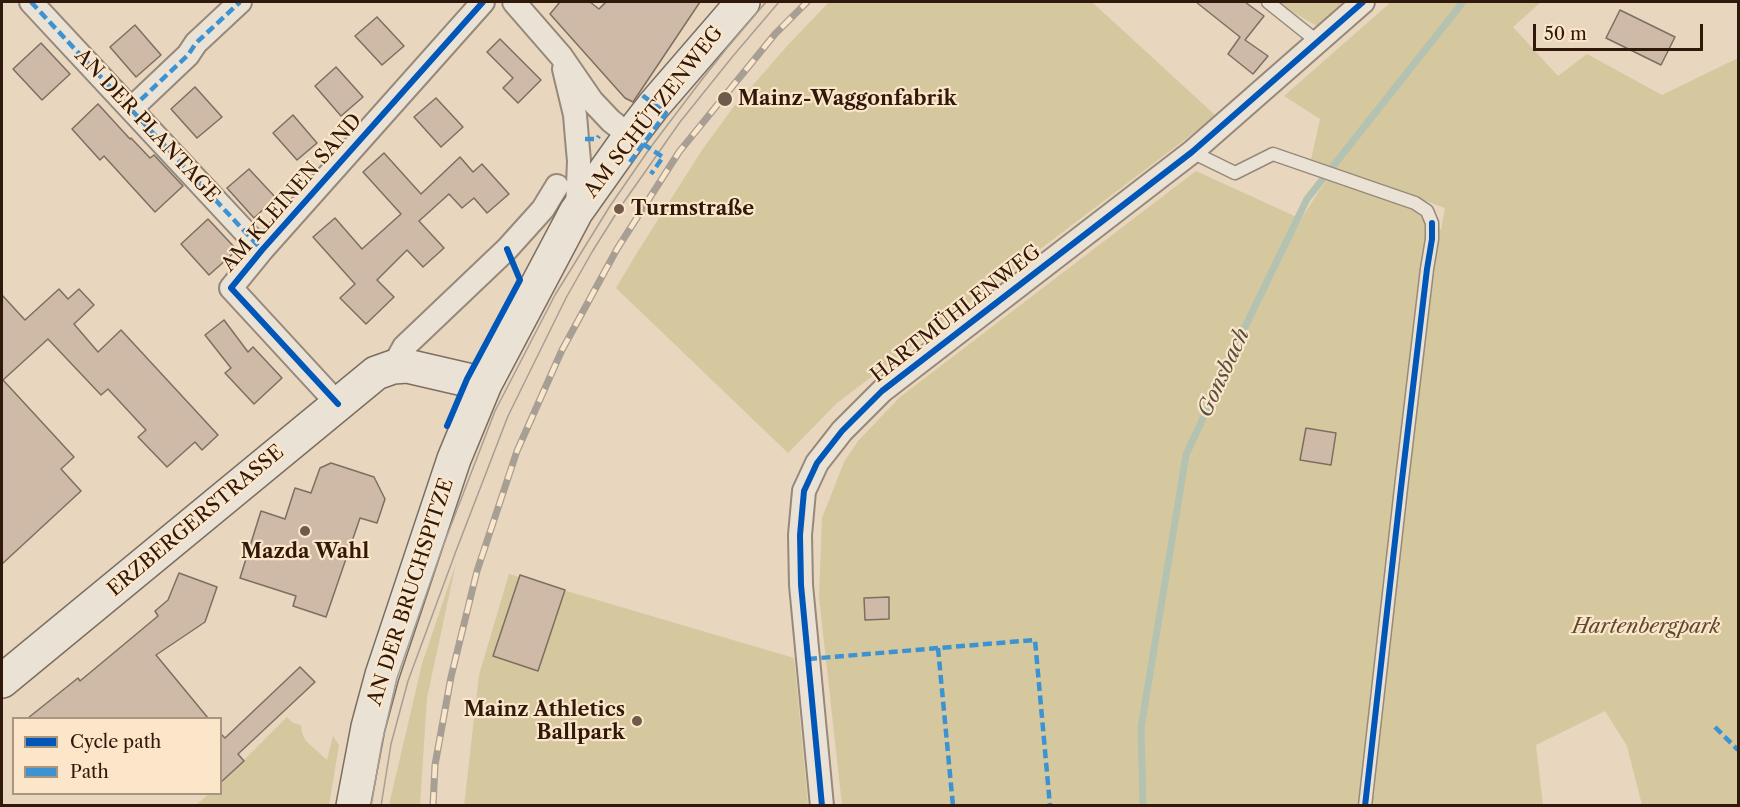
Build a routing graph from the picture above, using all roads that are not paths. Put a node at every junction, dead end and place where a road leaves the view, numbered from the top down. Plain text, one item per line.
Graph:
1 (32, 2) edge
2 (240, 2) edge
3 (483, 2) edge
4 (513, 2) edge
5 (743, 2) edge
6 (1268, 2) edge
7 (1363, 2) edge
8 (1318, 42) junction
9 (561, 56) junction
10 (131, 109) junction
11 (630, 136) junction
12 (1192, 152) junction
13 (567, 199) junction
14 (262, 250) junction
15 (393, 367) junction
16 (485, 384) junction
17 (338, 404) junction
18 (2, 681) edge
19 (353, 806) edge
20 (822, 806) edge
21 (1365, 806) edge

1 - 10 street, AN DER PLANTAGE
2 - 10 street
3 - 14 street, AM KLEINEN SAND
4 - 9 street
5 - 11 main road, AM SCHÜTZENWEG
6 - 8 lane
7 - 8 street, HARTMÜHLENWEG
8 - 12 street, HARTMÜHLENWEG
9 - 11 street
9 - 13 street
10 - 14 street, AN DER PLANTAGE
11 - 13 main road, AM SCHÜTZENWEG
12 - 20 street, HARTMÜHLENWEG
12 - 21 lane
13 - 15 street, ERZBERGERSTRASSE
13 - 16 main road, AM SCHÜTZENWEG
14 - 17 street, AM KLEINEN SAND
15 - 16 main road
15 - 17 main road, ERZBERGERSTRASSE
16 - 19 main road, AN DER BRUCHSPITZE
17 - 18 main road, ERZBERGERSTRASSE

